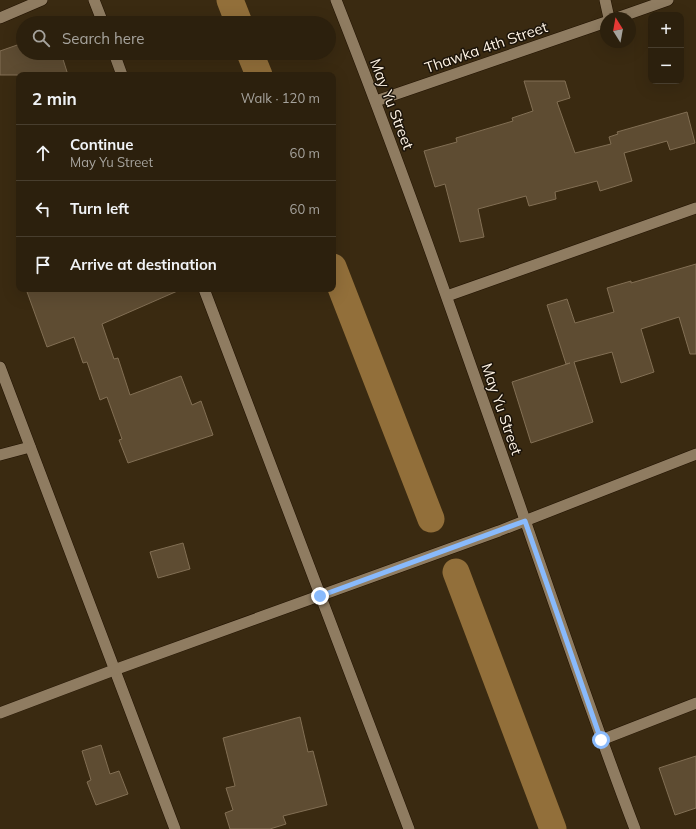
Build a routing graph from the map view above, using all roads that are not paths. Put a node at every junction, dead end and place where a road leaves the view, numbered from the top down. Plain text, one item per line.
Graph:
1 (42, 0) edge
2 (94, 0) edge
3 (336, 0) edge
4 (605, 0) edge
5 (668, 0) edge
6 (608, 12) edge
7 (634, 12) edge
8 (100, 16) edge
9 (0, 18) edge
10 (600, 24) edge
11 (117, 60) edge
12 (121, 72) edge
13 (376, 101) junction
14 (696, 208) edge
15 (205, 292) edge
16 (447, 296) junction
17 (0, 367) edge
18 (30, 446) junction
19 (696, 454) edge
20 (0, 455) edge
21 (525, 521) junction
22 (320, 596) junction
23 (114, 670) junction
24 (696, 703) edge
25 (0, 713) edge
26 (601, 740) junction
27 (175, 829) edge
28 (409, 829) edge
29 (635, 829) edge

1 - 9 street
2 - 8 street
3 - 13 street, May Yu Street
4 - 6 street
5 - 7 street
10 - 13 street, Thawka 4th Street
11 - 12 street
13 - 16 street, May Yu Street
14 - 16 street
15 - 22 street
16 - 21 street, May Yu Street
17 - 18 street
18 - 20 street
18 - 23 street
19 - 21 street
21 - 22 street
21 - 26 street, May Yu Street
22 - 23 street
22 - 28 street
23 - 25 street
23 - 27 street
24 - 26 street
26 - 29 street, May Yu Street

